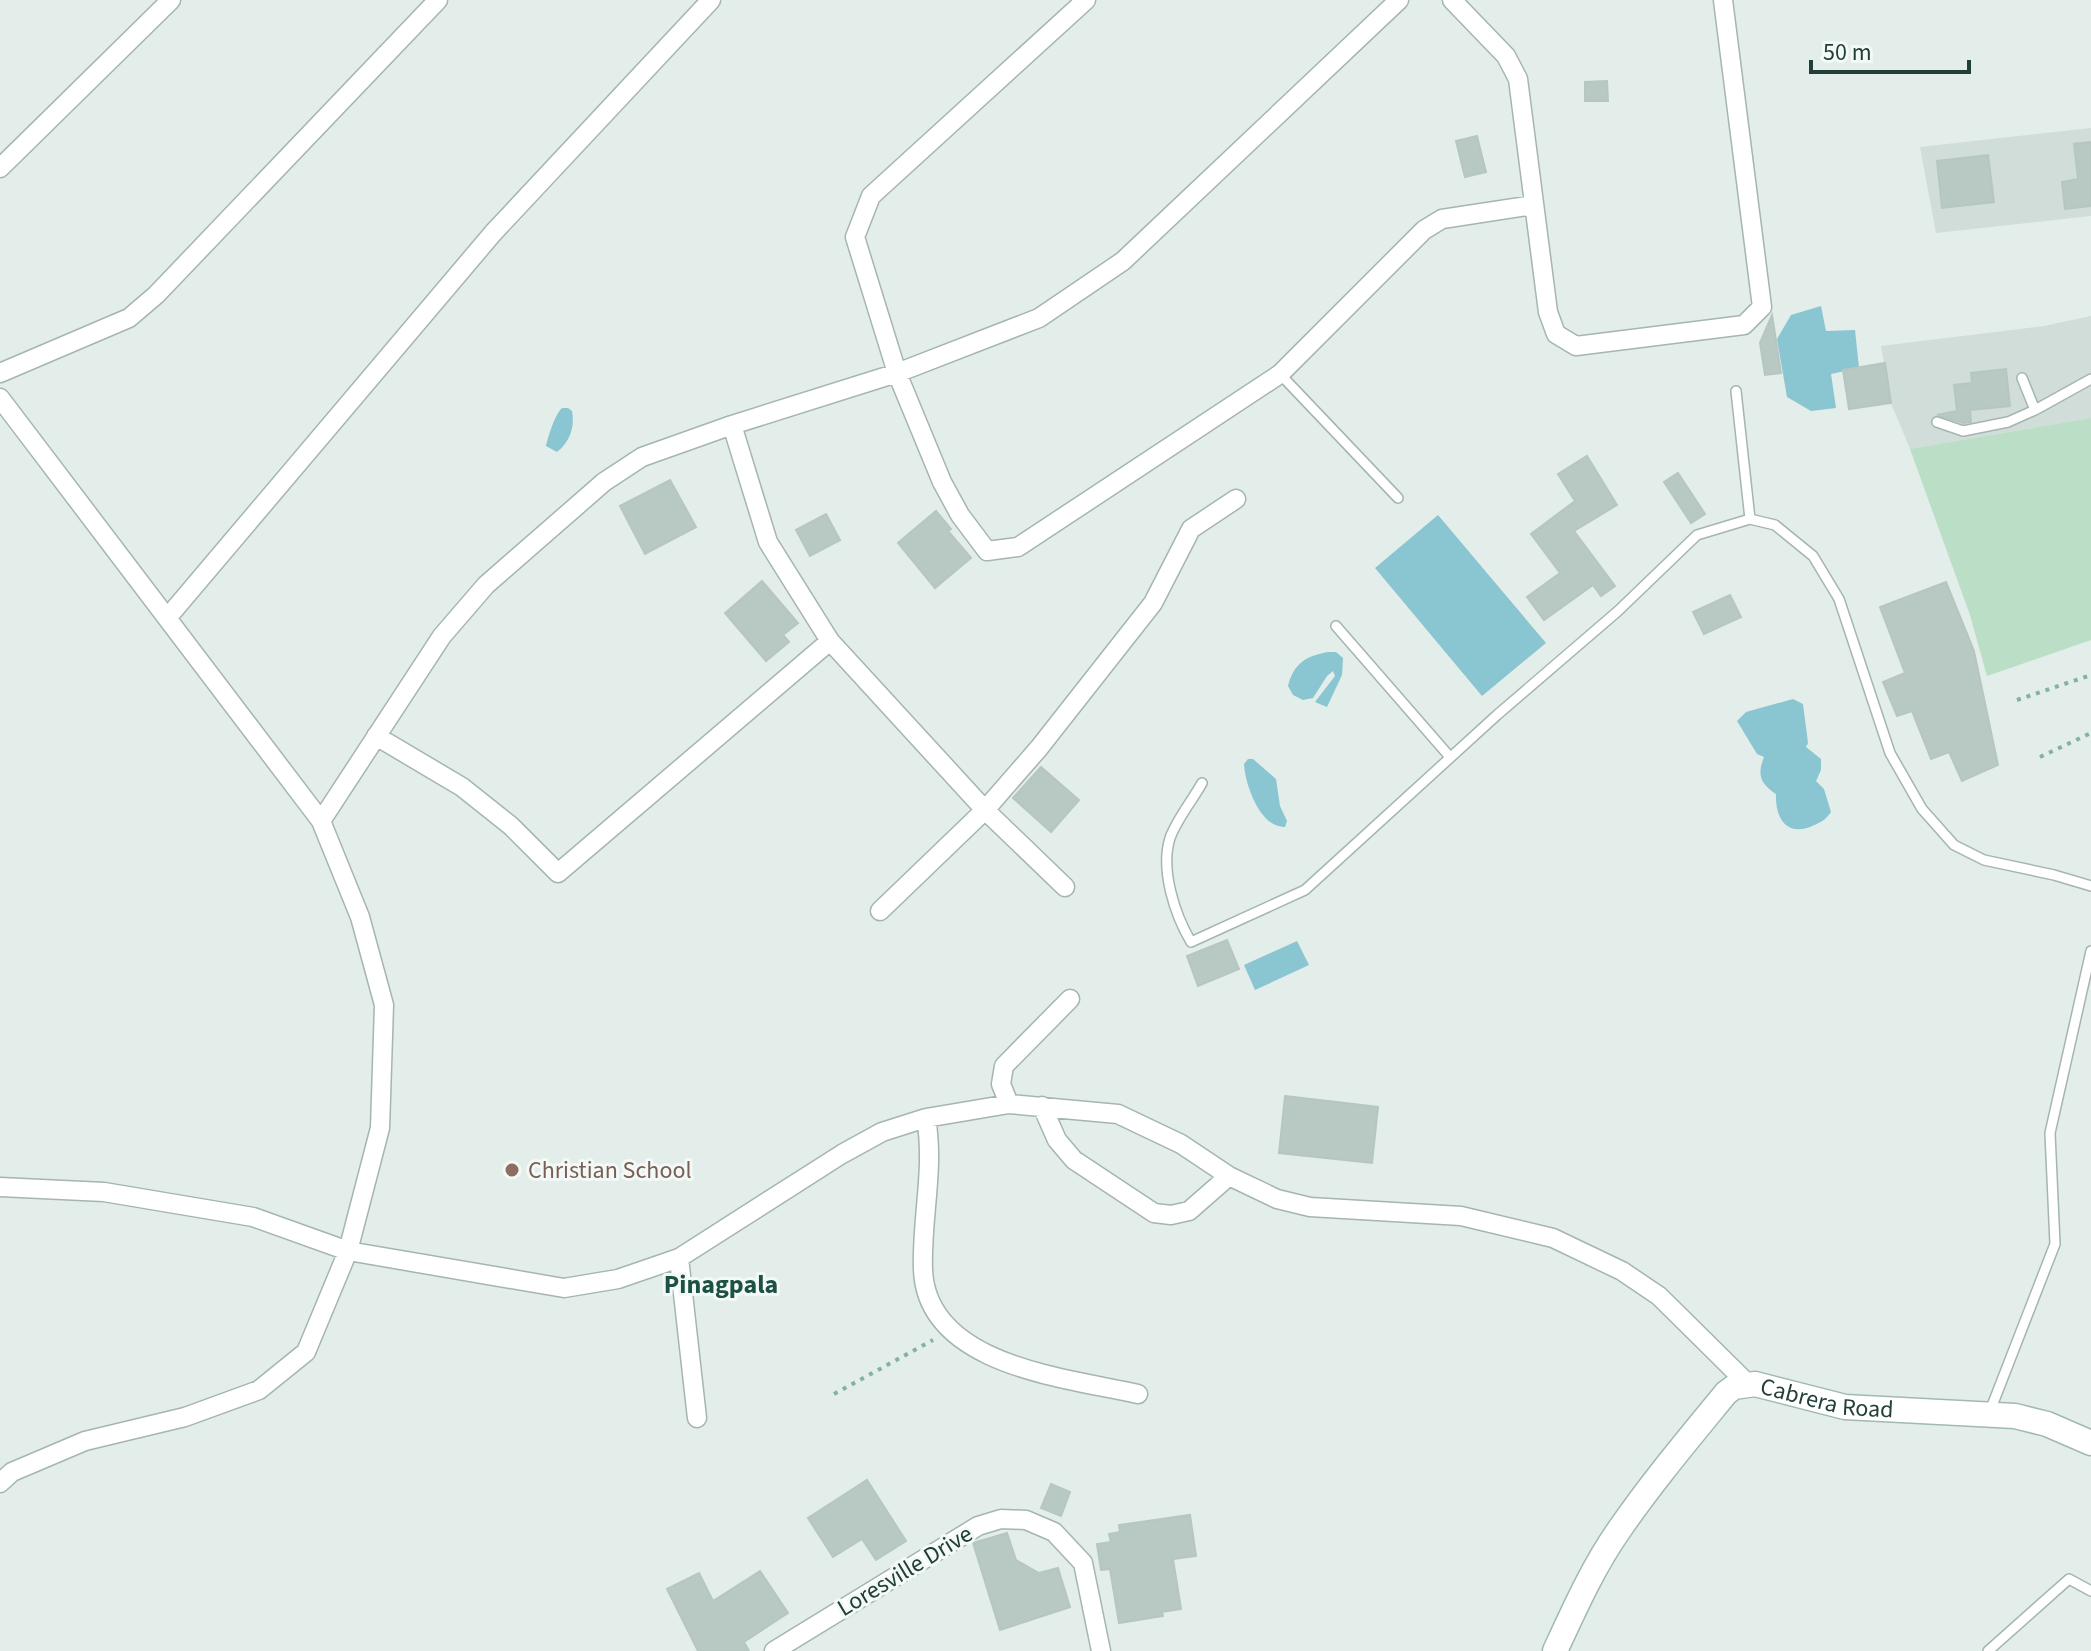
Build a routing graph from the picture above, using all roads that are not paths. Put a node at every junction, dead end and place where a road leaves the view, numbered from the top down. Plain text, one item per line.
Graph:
1 (171, 0) edge
2 (438, 0) edge
3 (711, 0) edge
4 (1086, 0) edge
5 (1399, 0) edge
6 (1452, 0) edge
7 (1723, 0) edge
8 (0, 168) edge
9 (1534, 205) junction
10 (0, 373) edge
11 (897, 373) junction
12 (1280, 374) junction
13 (2022, 378) dead end
14 (2091, 379) edge
15 (1736, 391) dead end
16 (0, 398) edge
17 (2035, 410) junction
18 (1937, 422) dead end
19 (732, 425) junction
20 (1398, 498) dead end
21 (1236, 499) dead end
22 (1750, 519) junction
23 (168, 617) junction
24 (1336, 626) dead end
25 (830, 641) junction
26 (376, 736) junction
27 (1450, 757) junction
28 (1202, 783) dead end
29 (985, 810) junction
30 (321, 821) junction
31 (2091, 886) edge
32 (1065, 887) dead end
33 (880, 911) dead end
34 (2091, 951) edge
35 (1070, 999) dead end
36 (1009, 1104) junction
37 (1042, 1106) junction
38 (926, 1118) junction
39 (1229, 1176) junction
40 (0, 1187) edge
41 (348, 1251) junction
42 (679, 1258) junction
43 (1748, 1384) junction
44 (1138, 1394) dead end
45 (1990, 1412) junction
46 (697, 1418) dead end
47 (2091, 1443) edge
48 (0, 1483) edge
49 (2091, 1591) edge
50 (774, 1651) edge
51 (1101, 1651) edge
52 (1555, 1651) edge
53 (1988, 1651) edge

1 - 8 street
2 - 10 street
3 - 23 street
4 - 11 street
5 - 11 street
6 - 9 street
7 - 9 street
9 - 12 street
11 - 12 street
11 - 19 street
12 - 20 lane
13 - 17 lane
14 - 17 lane
15 - 22 lane
16 - 23 street
17 - 18 lane
19 - 25 street
19 - 26 street
21 - 29 street
22 - 27 lane
22 - 31 lane
23 - 30 street
24 - 27 lane
25 - 26 street
25 - 29 street
26 - 30 street
27 - 28 lane
29 - 32 street
29 - 33 street
30 - 41 street
34 - 45 lane
35 - 36 street
36 - 37 street
36 - 38 street
37 - 39 street
37 - 39 street
38 - 42 street
38 - 44 street
39 - 43 street
40 - 41 street
41 - 42 street
41 - 48 street
42 - 46 street
43 - 45 main road, Cabrera Road
43 - 52 main road, Cabrera Road
45 - 47 main road, Cabrera Road
49 - 53 lane
50 - 51 street, Loresville Drive

